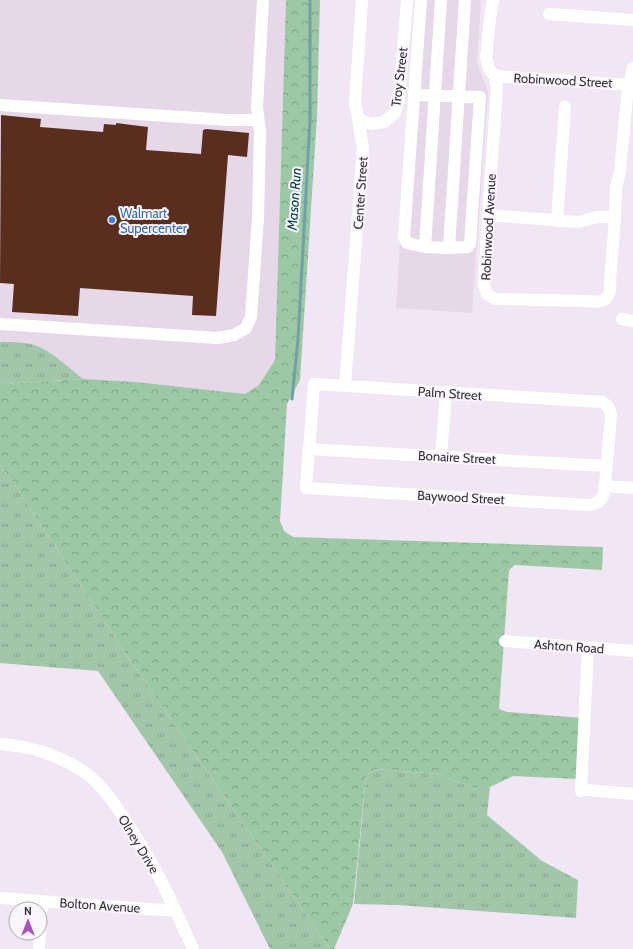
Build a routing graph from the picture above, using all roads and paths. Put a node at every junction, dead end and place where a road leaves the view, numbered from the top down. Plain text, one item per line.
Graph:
1 (263, 0) edge
2 (362, 0) edge
3 (407, 0) edge
4 (421, 0) edge
5 (441, 0) edge
6 (464, 0) edge
7 (493, 0) edge
8 (549, 14) dead end
9 (633, 20) edge
10 (633, 68) edge
11 (495, 76) junction
12 (630, 84) junction
13 (414, 95) junction
14 (434, 96) junction
15 (458, 96) junction
16 (0, 105) edge
17 (565, 107) dead end
18 (358, 119) junction
19 (258, 120) junction
20 (488, 215) junction
21 (615, 218) junction
22 (556, 221) junction
23 (425, 247) junction
24 (449, 248) junction
25 (0, 324) edge
26 (345, 386) junction
27 (446, 392) junction
28 (308, 449) junction
29 (441, 456) junction
30 (606, 466) junction
31 (604, 486) junction
32 (306, 488) joint
33 (633, 488) edge
34 (505, 641) dead end
35 (588, 648) junction
36 (633, 651) edge
37 (0, 744) edge
38 (633, 794) edge
39 (0, 898) edge
40 (42, 901) edge
41 (48, 901) edge
42 (176, 911) junction
43 (193, 949) edge

1 - 19 street
2 - 18 street, Center Street
3 - 18 street, Troy Street
4 - 13 street
5 - 14 street
6 - 15 street
7 - 11 street, Robinwood Avenue
8 - 9 street
10 - 12 street, Robinwood Avenue
11 - 12 street, Robinwood Street
11 - 20 street, Robinwood Avenue
12 - 21 street, Robinwood Avenue
13 - 14 street
13 - 23 street
14 - 15 street
14 - 23 street
15 - 24 street
15 - 24 street
16 - 19 street
17 - 22 street, Robinwood Street
18 - 26 street, Center Street
19 - 25 street
20 - 21 street, Robinwood Avenue
20 - 22 street
21 - 22 street
23 - 24 street
26 - 27 street, Palm Street
26 - 28 street, Palm Street
27 - 29 street
27 - 30 street, Palm Street
28 - 29 street, Bonaire Street
28 - 32 street, Palm Street
29 - 30 street, Bonaire Street
30 - 31 street, Palm Street
31 - 32 street, Baywood Street
31 - 33 street
34 - 35 street, Ashton Road
35 - 36 street, Ashton Road
35 - 38 street
37 - 42 street, Olney Drive
39 - 40 street, Bolton Avenue
41 - 42 street, Bolton Avenue
42 - 43 street, Olney Drive

